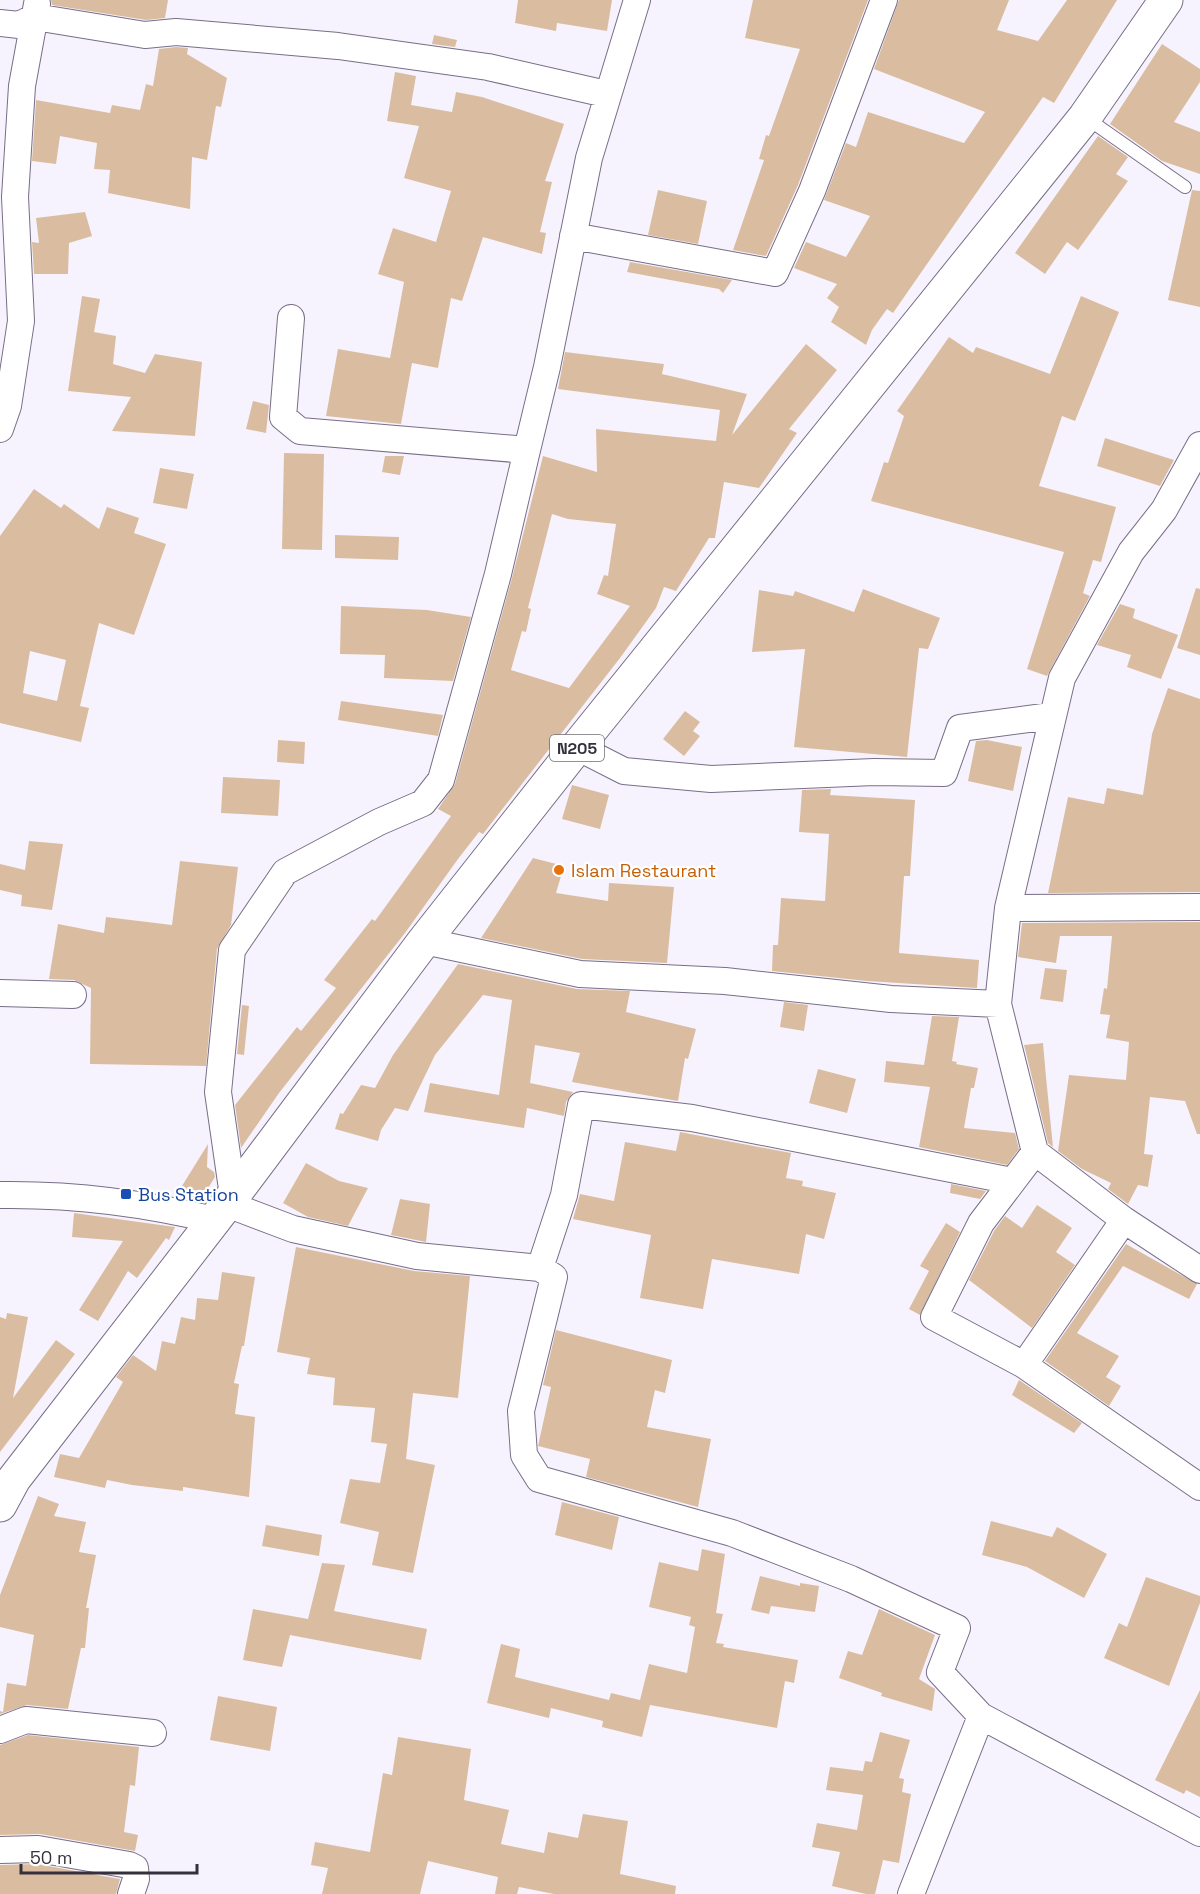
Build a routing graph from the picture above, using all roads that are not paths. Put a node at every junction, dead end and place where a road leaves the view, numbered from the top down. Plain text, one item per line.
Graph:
1 (637, 0) edge
2 (884, 0) edge
3 (1166, 0) edge
4 (37, 8) edge
5 (0, 23) edge
6 (606, 94) junction
7 (1085, 117) junction
8 (1185, 187) dead end
9 (7, 196) edge
10 (573, 236) junction
11 (291, 318) dead end
12 (0, 429) edge
13 (1200, 446) edge
14 (527, 450) junction
15 (1051, 716) junction
16 (577, 747) junction
17 (1200, 907) edge
18 (1008, 908) junction
19 (424, 941) junction
20 (0, 993) edge
21 (73, 995) dead end
22 (998, 1004) junction
23 (1035, 1152) junction
24 (1012, 1181) junction
25 (0, 1195) edge
26 (225, 1207) junction
27 (1124, 1220) junction
28 (540, 1268) junction
29 (1200, 1270) edge
30 (1024, 1365) junction
31 (1200, 1487) edge
32 (0, 1505) edge
33 (981, 1716) junction
34 (0, 1730) edge
35 (153, 1732) dead end
36 (1200, 1833) edge
37 (0, 1850) edge
38 (131, 1894) edge
39 (911, 1894) edge

1 - 6 street
2 - 10 street
3 - 7 highway, N205
4 - 5 street
4 - 6 street
4 - 9 street
6 - 10 street
7 - 8 lane
7 - 16 highway, N205
9 - 12 street
10 - 14 street
11 - 14 street
13 - 15 street
14 - 26 street
15 - 16 street
15 - 18 street
16 - 19 highway, N205
17 - 18 street
18 - 22 street
19 - 22 street
19 - 26 highway, N205
20 - 21 street
22 - 23 street
23 - 24 street
23 - 27 street
24 - 28 street
24 - 30 street
25 - 26 street
26 - 28 street
26 - 32 highway, N205
27 - 29 street
27 - 30 street
28 - 33 street
30 - 31 street
33 - 36 street
33 - 39 street
34 - 35 street
37 - 38 street

